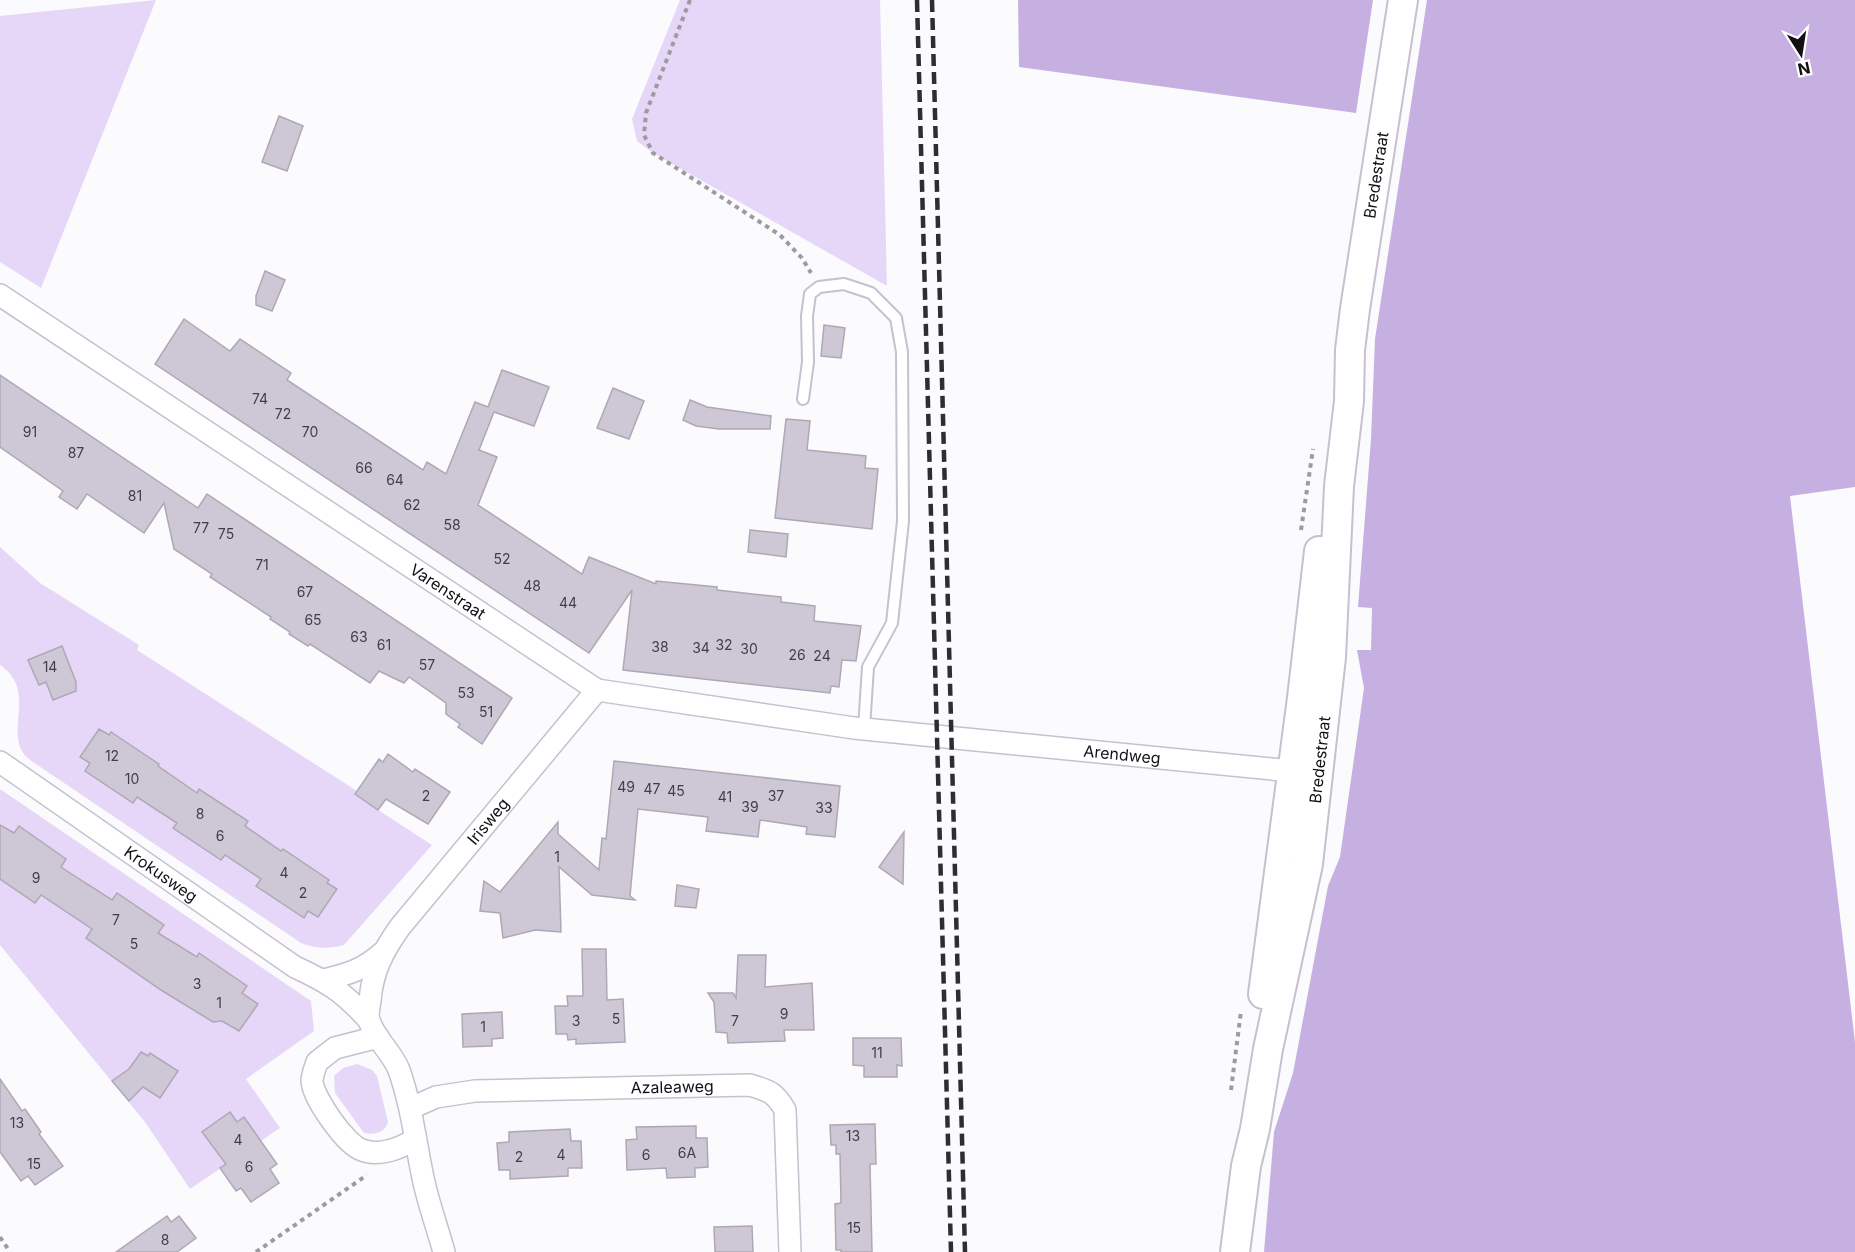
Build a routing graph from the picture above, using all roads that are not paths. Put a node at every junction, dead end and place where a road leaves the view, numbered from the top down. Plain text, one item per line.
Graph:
1 (1403, 0) edge
2 (0, 295) edge
3 (1350, 350) junction
4 (802, 399) dead end
5 (597, 690) junction
6 (864, 728) junction
7 (952, 736) joint
8 (1, 760) edge
9 (1292, 771) junction
10 (382, 952) junction
11 (324, 980) junction
12 (368, 1019) junction
13 (378, 1037) junction
14 (411, 1108) junction
15 (415, 1139) junction
16 (1246, 1166) junction
17 (444, 1252) edge
18 (790, 1252) edge
19 (1235, 1252) edge

1 - 3 main road, Bredestraat
2 - 5 street, Varenstraat
3 - 9 main road, Bredestraat
3 - 16 main road, Bredestraat
4 - 6 lane
5 - 6 street, Varenstraat
5 - 10 street, Irisweg
6 - 7 street, Varenstraat
7 - 9 street, Arendweg
8 - 11 street, Krokusweg
9 - 16 main road, Bredestraat
10 - 11 street, Irisweg
10 - 12 street, Irisweg
11 - 12 street
12 - 13 street
13 - 14 street
13 - 15 street
14 - 15 street
14 - 18 street, Azaleaweg
15 - 17 street
16 - 19 main road, Bredestraat

